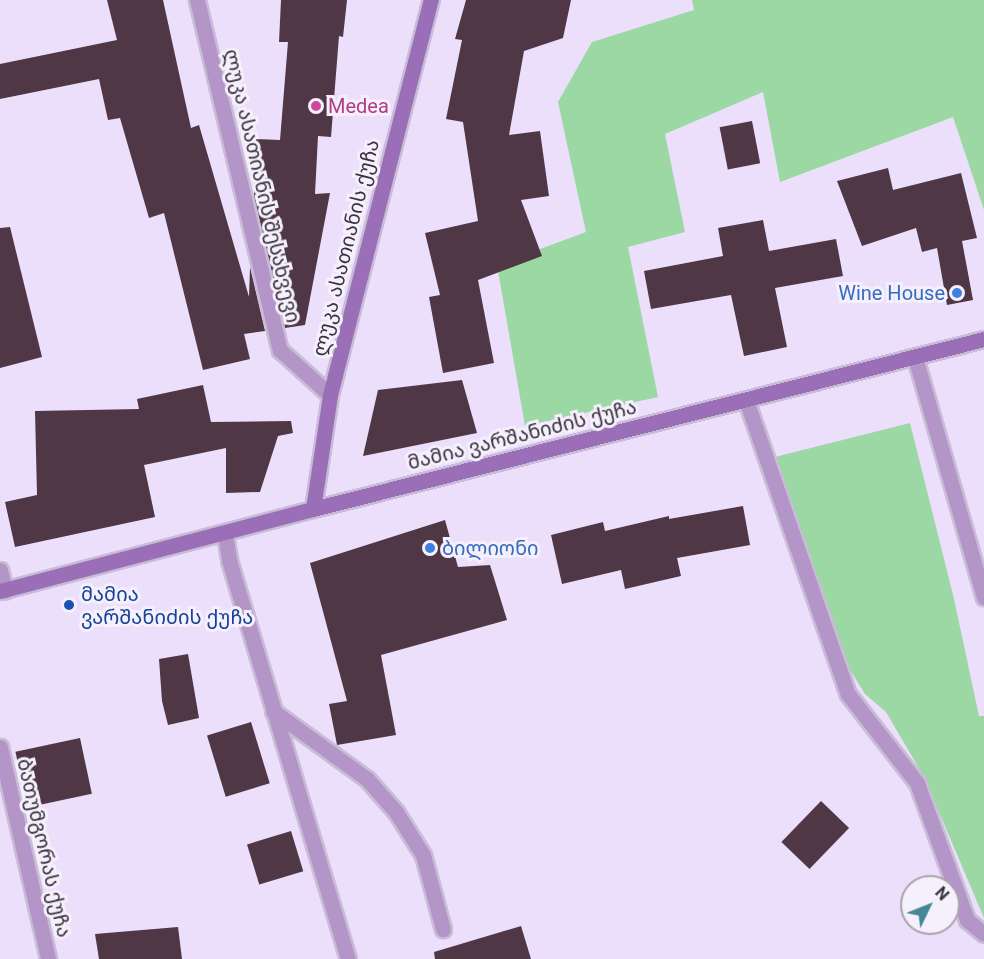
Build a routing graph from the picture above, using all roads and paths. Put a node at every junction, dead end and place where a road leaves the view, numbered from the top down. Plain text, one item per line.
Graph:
1 (197, 0) edge
2 (431, 0) edge
3 (984, 339) edge
4 (915, 357) junction
5 (330, 396) junction
6 (746, 400) junction
7 (313, 509) junction
8 (225, 534) junction
9 (980, 564) edge
10 (0, 570) edge
11 (2, 591) edge
12 (984, 597) edge
13 (273, 711) junction
14 (0, 747) edge
15 (442, 929) dead end
16 (984, 934) edge
17 (48, 959) edge
18 (348, 959) edge

1 - 5 street, ლუკა ასათიანის შესახვევი
2 - 5 street, ლუკა ასათიანის ქუჩა
3 - 4 street, მამია ვარშანიძის ქუჩა
4 - 6 street, მამია ვარშანიძის ქუჩა
4 - 9 street
5 - 7 street, ლუკა ასათიანის ქუჩა
6 - 7 street, მამია ვარშანიძის ქუჩა
6 - 16 street
7 - 8 street, მამია ვარშანიძის ქუჩა
8 - 11 street, მამია ვარშანიძის ქუჩა
8 - 13 street
9 - 12 street
10 - 11 street
13 - 15 street
13 - 18 street
14 - 17 street, ბათუმგორას ქუჩა

